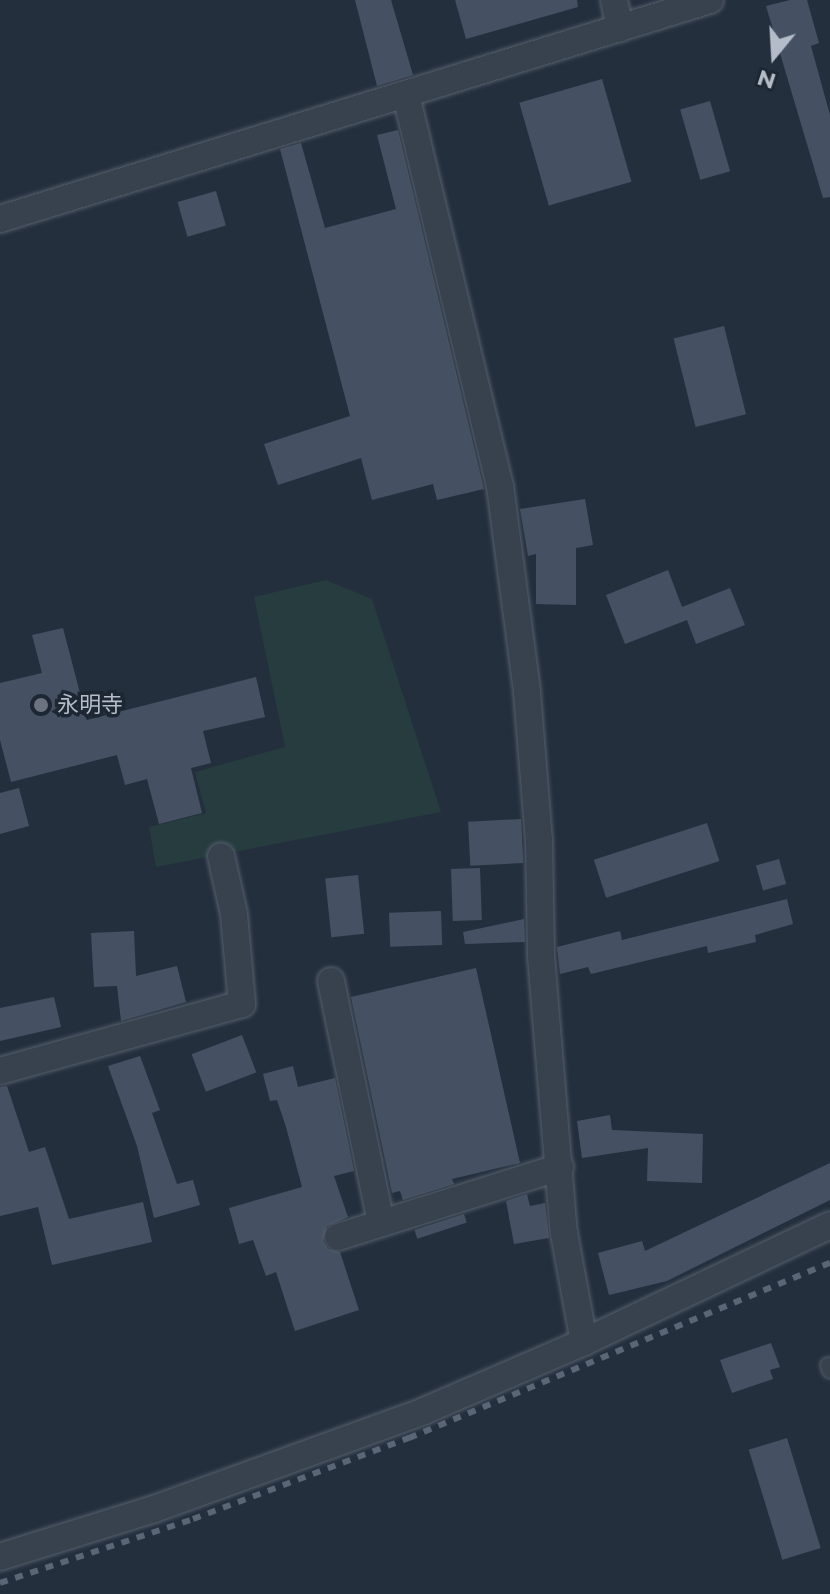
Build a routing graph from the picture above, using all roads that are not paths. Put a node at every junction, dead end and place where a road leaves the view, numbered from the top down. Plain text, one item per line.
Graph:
1 (614, 0) edge
2 (710, 0) edge
3 (620, 28) junction
4 (406, 95) junction
5 (0, 219) edge
6 (221, 856) dead end
7 (331, 981) dead end
8 (0, 1071) edge
9 (560, 1167) junction
10 (381, 1223) junction
11 (830, 1225) edge
12 (338, 1237) dead end
13 (584, 1342) junction
14 (0, 1557) edge

1 - 3 street
2 - 3 street
3 - 4 street
4 - 5 street
4 - 9 street
6 - 8 street
7 - 10 street
9 - 10 street
9 - 13 street
10 - 12 street
11 - 13 street
13 - 14 street

